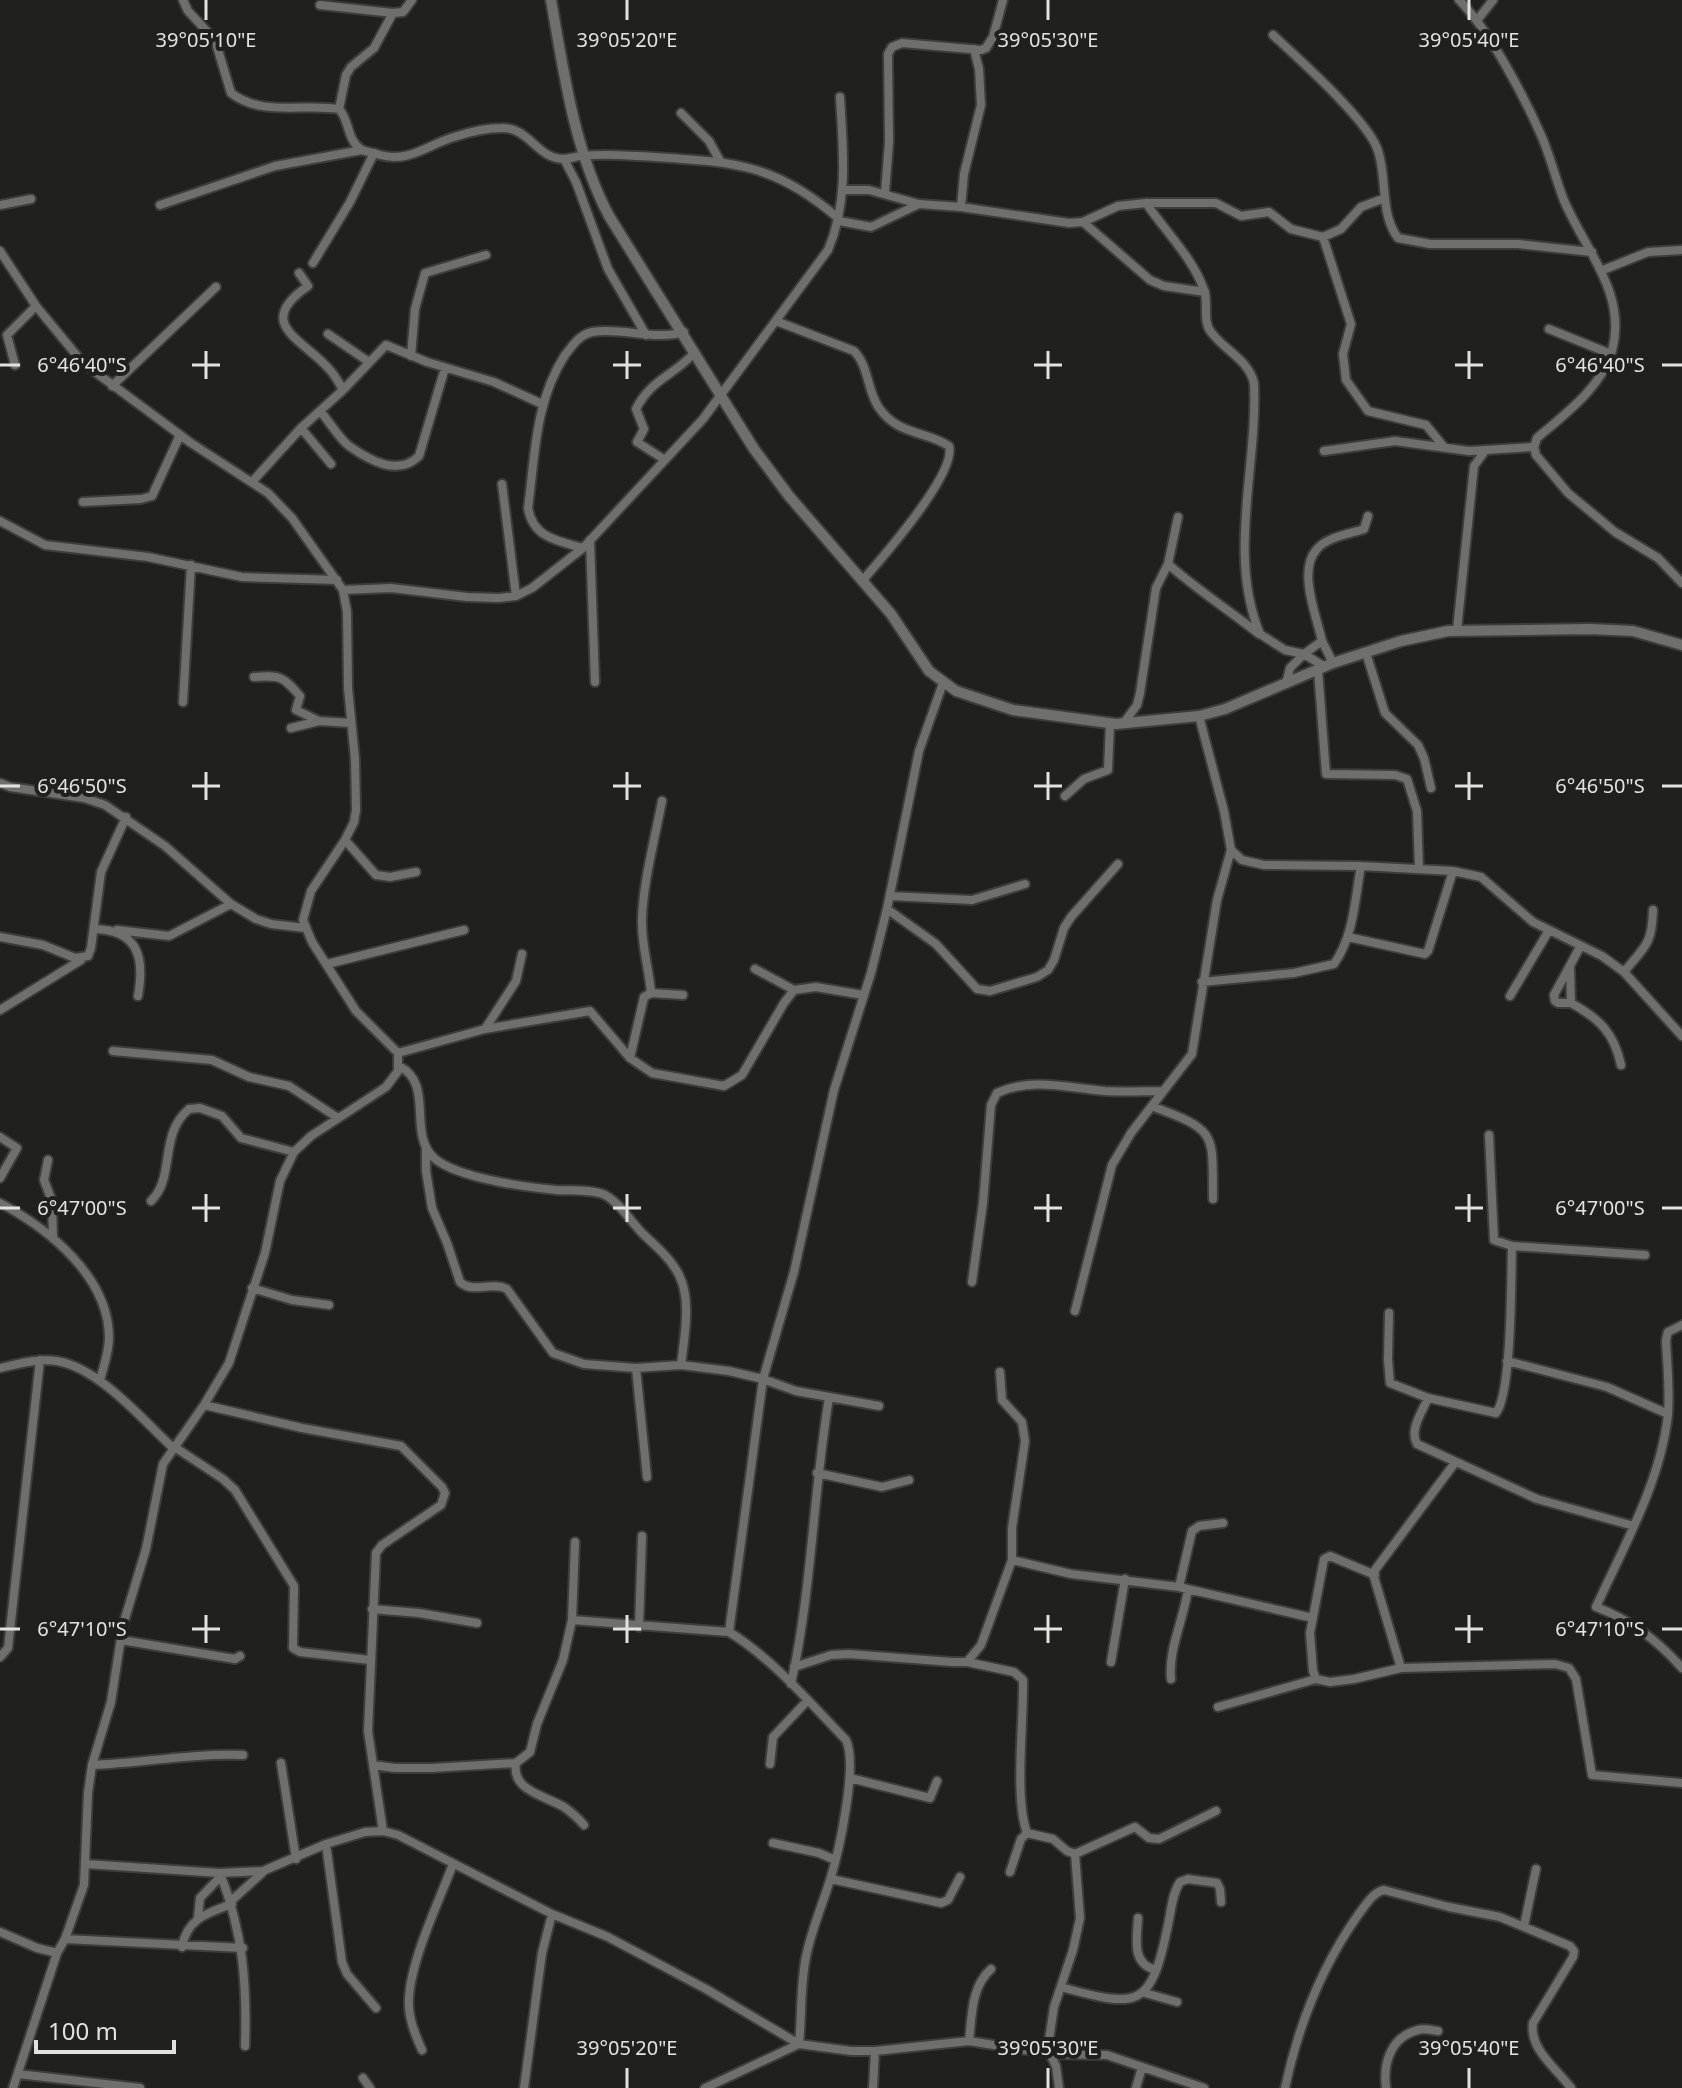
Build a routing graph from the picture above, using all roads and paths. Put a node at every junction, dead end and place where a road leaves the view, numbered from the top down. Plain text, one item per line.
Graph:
1 (183, 0) edge
2 (412, 0) edge
3 (551, 0) edge
4 (1003, 0) edge
5 (1459, 0) edge
6 (1493, 0) edge
7 (320, 5) dead end
8 (393, 13) junction
9 (1478, 19) junction
10 (1273, 35) dead end
11 (974, 49) junction
12 (840, 97) dead end
13 (339, 109) junction
14 (681, 113) dead end
15 (362, 150) junction
16 (374, 153) junction
17 (582, 155) junction
18 (564, 159) junction
19 (720, 161) junction
20 (842, 190) junction
21 (885, 193) junction
22 (1385, 198) junction
23 (31, 199) dead end
24 (1146, 203) junction
25 (919, 204) junction
26 (0, 205) edge
27 (160, 205) dead end
28 (961, 207) junction
29 (839, 220) junction
30 (1083, 222) junction
31 (1323, 237) junction
32 (1682, 250) edge
33 (0, 251) edge
34 (1592, 252) junction
35 (486, 255) dead end
36 (313, 263) dead end
37 (1603, 270) junction
38 (299, 273) dead end
39 (216, 287) dead end
40 (1205, 292) junction
41 (36, 306) junction
42 (776, 321) junction
43 (1549, 329) dead end
44 (684, 332) junction
45 (328, 334) dead end
46 (646, 335) junction
47 (695, 352) junction
48 (1611, 354) junction
49 (411, 356) junction
50 (369, 362) junction
51 (15, 365) dead end
52 (445, 368) junction
53 (112, 386) junction
54 (343, 390) junction
55 (721, 395) junction
56 (542, 404) junction
57 (320, 411) junction
58 (301, 428) junction
59 (180, 435) junction
60 (1444, 447) junction
61 (1534, 447) junction
62 (1324, 451) dead end
63 (1485, 451) junction
64 (665, 460) junction
65 (331, 464) dead end
66 (252, 482) junction
67 (502, 484) dead end
68 (83, 502) dead end
69 (1368, 516) dead end
70 (1178, 517) dead end
71 (0, 521) edge
72 (590, 539) junction
73 (583, 548) junction
74 (1168, 564) junction
75 (191, 565) junction
76 (337, 580) junction
77 (863, 580) junction
78 (1682, 583) edge
79 (343, 590) junction
80 (516, 596) junction
81 (1457, 630) junction
82 (1260, 634) junction
83 (1322, 641) junction
84 (1682, 645) edge
85 (1366, 653) junction
86 (1304, 654) junction
87 (1325, 667) junction
88 (254, 677) dead end
89 (595, 682) dead end
90 (943, 683) junction
91 (1286, 684) junction
92 (183, 702) dead end
93 (1199, 716) junction
94 (319, 721) junction
95 (351, 723) junction
96 (1110, 724) junction
97 (1123, 724) junction
98 (291, 728) dead end
99 (0, 783) edge
100 (1431, 788) dead end
101 (1065, 796) dead end
102 (662, 801) dead end
103 (126, 817) junction
104 (345, 840) junction
105 (1231, 850) junction
106 (1118, 864) dead end
107 (1361, 866) junction
108 (1419, 869) junction
109 (1453, 871) junction
110 (416, 872) dead end
111 (1025, 884) dead end
112 (890, 896) junction
113 (231, 904) junction
114 (887, 909) junction
115 (1653, 910) dead end
116 (305, 928) junction
117 (94, 929) junction
118 (117, 930) junction
119 (464, 930) dead end
120 (1548, 932) junction
121 (0, 937) edge
122 (1348, 937) junction
123 (1580, 947) junction
124 (522, 954) dead end
125 (83, 959) junction
126 (327, 964) junction
127 (1570, 966) junction
128 (755, 969) dead end
129 (1624, 972) junction
130 (1202, 982) junction
131 (794, 990) junction
132 (651, 993) junction
133 (683, 995) dead end
134 (863, 995) junction
135 (138, 996) dead end
136 (1510, 996) dead end
137 (1571, 1003) junction
138 (0, 1010) edge
139 (485, 1029) junction
140 (1682, 1036) edge
141 (113, 1051) dead end
142 (398, 1053) junction
143 (630, 1058) junction
144 (1621, 1065) dead end
145 (399, 1066) junction
146 (1163, 1091) junction
147 (1154, 1107) junction
148 (338, 1118) junction
149 (1489, 1135) dead end
150 (0, 1137) edge
151 (426, 1147) junction
152 (294, 1152) junction
153 (48, 1160) dead end
154 (0, 1178) edge
155 (1213, 1199) dead end
156 (151, 1201) dead end
157 (0, 1203) edge
158 (53, 1238) junction
159 (1512, 1246) junction
160 (1645, 1255) dead end
161 (972, 1282) dead end
162 (252, 1288) junction
163 (329, 1305) dead end
164 (1075, 1311) dead end
165 (1389, 1313) dead end
166 (1682, 1325) edge
167 (40, 1360) junction
168 (1507, 1361) junction
169 (681, 1365) junction
170 (0, 1368) edge
171 (636, 1368) junction
172 (1000, 1372) dead end
173 (763, 1379) junction
174 (100, 1381) junction
175 (829, 1398) junction
176 (1428, 1398) junction
177 (204, 1405) junction
178 (879, 1406) dead end
179 (1668, 1414) junction
180 (173, 1447) junction
181 (1454, 1464) junction
182 (817, 1473) junction
183 (647, 1477) dead end
184 (909, 1480) dead end
185 (1223, 1523) dead end
186 (1634, 1526) junction
187 (642, 1536) dead end
188 (575, 1542) dead end
189 (1012, 1560) junction
190 (1375, 1575) junction
191 (1125, 1579) junction
192 (1184, 1588) junction
193 (372, 1609) junction
194 (1313, 1618) junction
195 (572, 1620) junction
196 (477, 1623) dead end
197 (639, 1627) junction
198 (729, 1632) junction
199 (121, 1640) junction
200 (240, 1656) dead end
201 (0, 1657) edge
202 (370, 1660) junction
203 (967, 1662) junction
204 (1111, 1662) dead end
205 (794, 1667) junction
206 (1401, 1668) junction
207 (1682, 1668) edge
208 (1171, 1679) dead end
209 (1316, 1679) junction
210 (791, 1684) junction
211 (807, 1701) junction
212 (1218, 1707) dead end
213 (243, 1755) dead end
214 (281, 1763) dead end
215 (516, 1763) junction
216 (770, 1764) dead end
217 (92, 1765) junction
218 (373, 1765) junction
219 (850, 1778) junction
220 (937, 1781) dead end
221 (1682, 1783) edge
222 (1216, 1811) dead end
223 (584, 1825) dead end
224 (383, 1831) junction
225 (1027, 1833) junction
226 (773, 1843) dead end
227 (326, 1844) junction
228 (1075, 1854) junction
229 (296, 1859) junction
230 (835, 1860) junction
231 (86, 1864) junction
232 (453, 1864) junction
233 (1536, 1869) dead end
234 (263, 1871) junction
235 (1010, 1872) dead end
236 (220, 1874) junction
237 (960, 1877) dead end
238 (831, 1879) junction
239 (232, 1902) junction
240 (1221, 1902) dead end
241 (552, 1914) junction
242 (198, 1917) junction
243 (1138, 1918) dead end
244 (1524, 1926) junction
245 (0, 1932) edge
246 (65, 1939) junction
247 (182, 1947) junction
248 (243, 1948) junction
249 (57, 1953) junction
250 (991, 1969) dead end
251 (1156, 1970) junction
252 (1061, 1987) junction
253 (1145, 1993) junction
254 (1177, 2002) dead end
255 (376, 2008) dead end
256 (1438, 2031) dead end
257 (969, 2041) junction
258 (799, 2044) junction
259 (245, 2046) dead end
260 (422, 2050) dead end
261 (875, 2051) junction
262 (1048, 2054) junction
263 (1142, 2067) junction
264 (18, 2074) junction
265 (363, 2078) dead end
266 (13, 2088) edge
267 (140, 2088) edge
268 (370, 2088) edge
269 (524, 2088) edge
270 (705, 2088) edge
271 (873, 2088) edge
272 (1059, 2088) edge
273 (1136, 2088) edge
274 (1204, 2088) edge
275 (1285, 2088) edge
276 (1386, 2088) edge
277 (1571, 2088) edge

1 - 13 street
2 - 8 street
3 - 17 street
4 - 11 street
5 - 9 street
6 - 9 street
7 - 8 street
8 - 13 street
9 - 34 street
10 - 22 street
11 - 21 street
11 - 28 street
12 - 20 street
13 - 15 street
14 - 19 street
15 - 16 street
15 - 27 street
16 - 18 street
16 - 36 street
17 - 18 street
17 - 19 street
17 - 44 street
18 - 46 street
19 - 29 street
20 - 21 street
20 - 29 street
21 - 25 street
22 - 31 street
22 - 34 street
23 - 26 street
24 - 30 street
24 - 31 street
24 - 40 street
25 - 28 street
25 - 29 street
28 - 30 street
29 - 42 street
30 - 40 street
31 - 60 street
32 - 37 street
33 - 41 street
34 - 37 street
35 - 49 street
37 - 48 street
38 - 54 street
39 - 53 street
40 - 82 street
41 - 51 street
41 - 53 street
42 - 55 street
42 - 77 street
43 - 48 street
44 - 46 street
44 - 47 street
45 - 50 street
46 - 56 street
47 - 55 street
47 - 64 street
48 - 61 street
49 - 50 street
49 - 52 street
50 - 54 street
52 - 56 street
52 - 57 street
53 - 59 street
54 - 57 street
55 - 64 street
55 - 77 street
56 - 73 street
57 - 58 street
58 - 65 street
58 - 66 street
59 - 66 street
59 - 68 street
60 - 62 street
60 - 63 street
61 - 63 street
61 - 78 street
63 - 81 street
64 - 72 street
66 - 76 street
67 - 80 street
69 - 83 street
70 - 74 street
71 - 75 street
72 - 73 street
72 - 89 street
73 - 80 street
74 - 82 street
74 - 97 street
75 - 76 street
75 - 92 street
76 - 79 street
77 - 90 street
79 - 80 street
79 - 95 street
81 - 84 street
81 - 85 street
82 - 86 street
83 - 86 street
83 - 87 street
85 - 87 street
85 - 100 street
86 - 87 street
86 - 91 street
87 - 91 street
87 - 108 street
88 - 94 street
90 - 96 street
90 - 112 street
91 - 93 street
93 - 97 street
93 - 105 street
94 - 95 street
94 - 98 street
95 - 104 street
96 - 97 street
96 - 101 street
99 - 103 street
102 - 132 street
103 - 113 street
103 - 117 street
104 - 110 street
104 - 116 street
105 - 107 street
105 - 130 street
106 - 114 street
107 - 108 street
107 - 122 street
108 - 109 street
109 - 120 street
109 - 122 street
111 - 112 street
112 - 114 street
113 - 116 street
113 - 118 street
114 - 134 street
115 - 129 street
116 - 126 street
117 - 118 street
117 - 125 street
118 - 135 street
119 - 126 street
120 - 123 street
120 - 136 street
121 - 125 street
122 - 130 street
123 - 127 street
123 - 129 street
124 - 139 street
125 - 138 street
126 - 142 street
127 - 137 street
127 - 137 street
128 - 131 street
129 - 140 street
130 - 146 street
131 - 134 street
131 - 143 street
132 - 133 street
132 - 143 street
134 - 173 street
137 - 144 street
139 - 142 street
139 - 143 street
141 - 148 street
142 - 145 street
145 - 148 street
145 - 151 street
146 - 147 street
146 - 161 street
147 - 155 street
147 - 164 street
148 - 152 street
149 - 159 street
150 - 154 street
151 - 169 street
151 - 171 street
152 - 156 street
152 - 162 street
153 - 158 street
157 - 158 street
158 - 174 street
159 - 160 street
159 - 168 street
162 - 163 street
162 - 177 street
165 - 176 street
166 - 179 street
167 - 170 street
167 - 174 street
167 - 201 street
168 - 176 street
168 - 179 street
169 - 171 street
169 - 173 street
171 - 183 street
172 - 189 street
173 - 175 street
173 - 198 street
174 - 180 street
175 - 178 street
175 - 182 street
176 - 181 street
177 - 180 street
177 - 193 street
179 - 186 street
180 - 199 street
180 - 202 street
181 - 186 street
181 - 190 street
182 - 184 street
182 - 205 street
185 - 192 street
186 - 207 street
187 - 197 street
188 - 195 street
189 - 191 street
189 - 203 street
190 - 194 street
190 - 206 street
191 - 192 street
191 - 204 street
192 - 194 street
192 - 208 street
193 - 196 street
193 - 202 street
194 - 209 street
195 - 197 street
195 - 215 street
197 - 198 street
198 - 210 street
199 - 200 street
199 - 217 street
202 - 218 street
203 - 205 street
203 - 225 street
205 - 210 street
206 - 209 street
206 - 221 street
209 - 212 street
210 - 211 street
211 - 216 street
211 - 219 street
213 - 217 street
214 - 229 street
215 - 218 street
215 - 223 street
217 - 231 street
218 - 224 street
219 - 220 street
219 - 230 street
222 - 228 street
224 - 227 street
224 - 232 street
225 - 228 street
225 - 235 street
226 - 230 street
227 - 229 street
227 - 255 street
228 - 252 street
229 - 234 street
230 - 238 street
231 - 236 street
231 - 246 street
232 - 241 street
232 - 260 street
233 - 244 street
234 - 236 street
234 - 239 street
236 - 239 street
236 - 242 street
237 - 238 street
238 - 258 street
239 - 242 street
239 - 248 street
240 - 251 street
241 - 258 street
241 - 269 street
242 - 247 street
243 - 251 street
244 - 275 street
244 - 277 street
245 - 249 street
246 - 247 street
246 - 249 street
247 - 248 street
248 - 259 street
249 - 264 street
250 - 257 street
251 - 253 street
252 - 253 street
252 - 262 street
253 - 254 street
256 - 276 street
257 - 261 street
257 - 262 street
258 - 261 street
258 - 270 street
261 - 271 street
262 - 263 street
262 - 272 street
263 - 273 street
263 - 274 street
264 - 266 street
264 - 267 street
265 - 268 street

